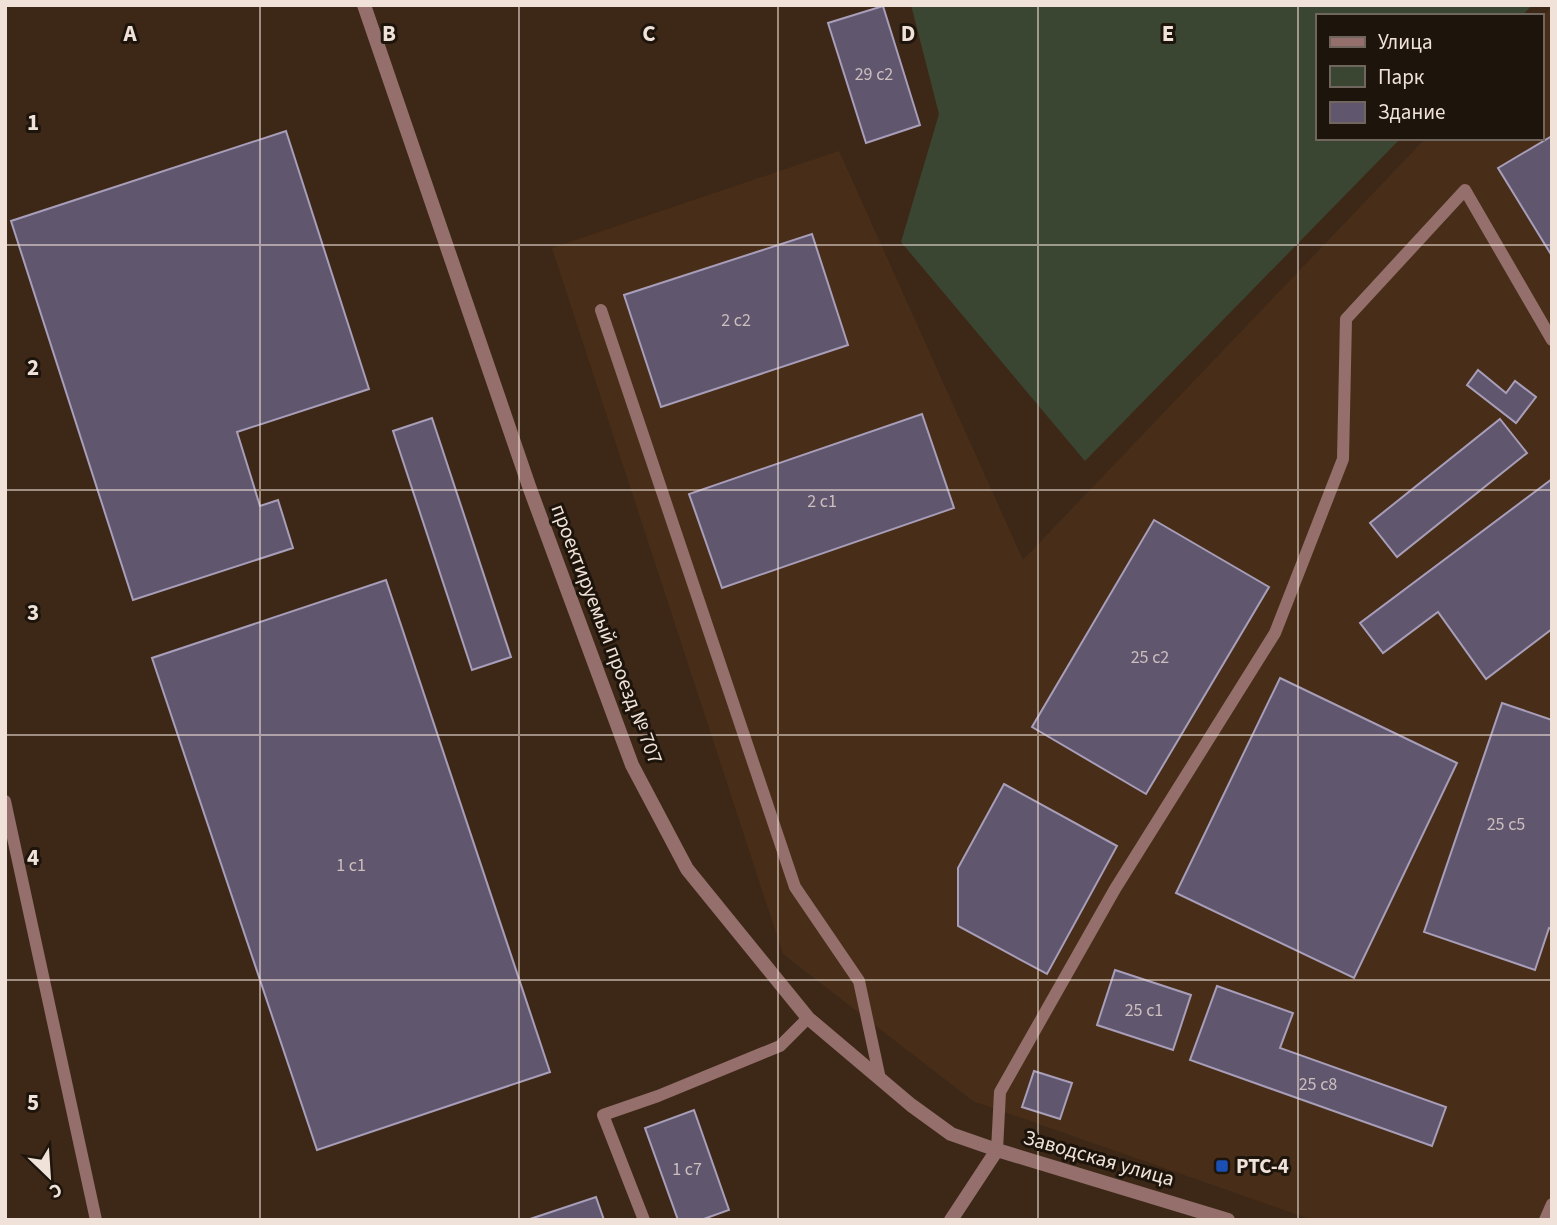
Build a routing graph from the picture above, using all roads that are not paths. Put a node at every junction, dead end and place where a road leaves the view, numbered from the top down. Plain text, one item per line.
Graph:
1 (364, 5) edge
2 (601, 310) dead end
3 (1552, 340) edge
4 (5, 801) edge
5 (808, 1018) junction
6 (880, 1079) junction
7 (997, 1150) junction
8 (1552, 1203) edge
9 (96, 1220) edge
10 (644, 1220) edge
11 (951, 1220) edge
12 (1228, 1220) edge
13 (1545, 1220) edge

1 - 5 street, проектируемый проезд № 707
2 - 6 lane
3 - 7 lane
4 - 9 lane
5 - 6 street, проектируемый проезд № 707
5 - 10 lane
6 - 7 street, проектируемый проезд № 707
7 - 11 street, Заводская улица
7 - 12 street, Заводская улица
8 - 13 lane

